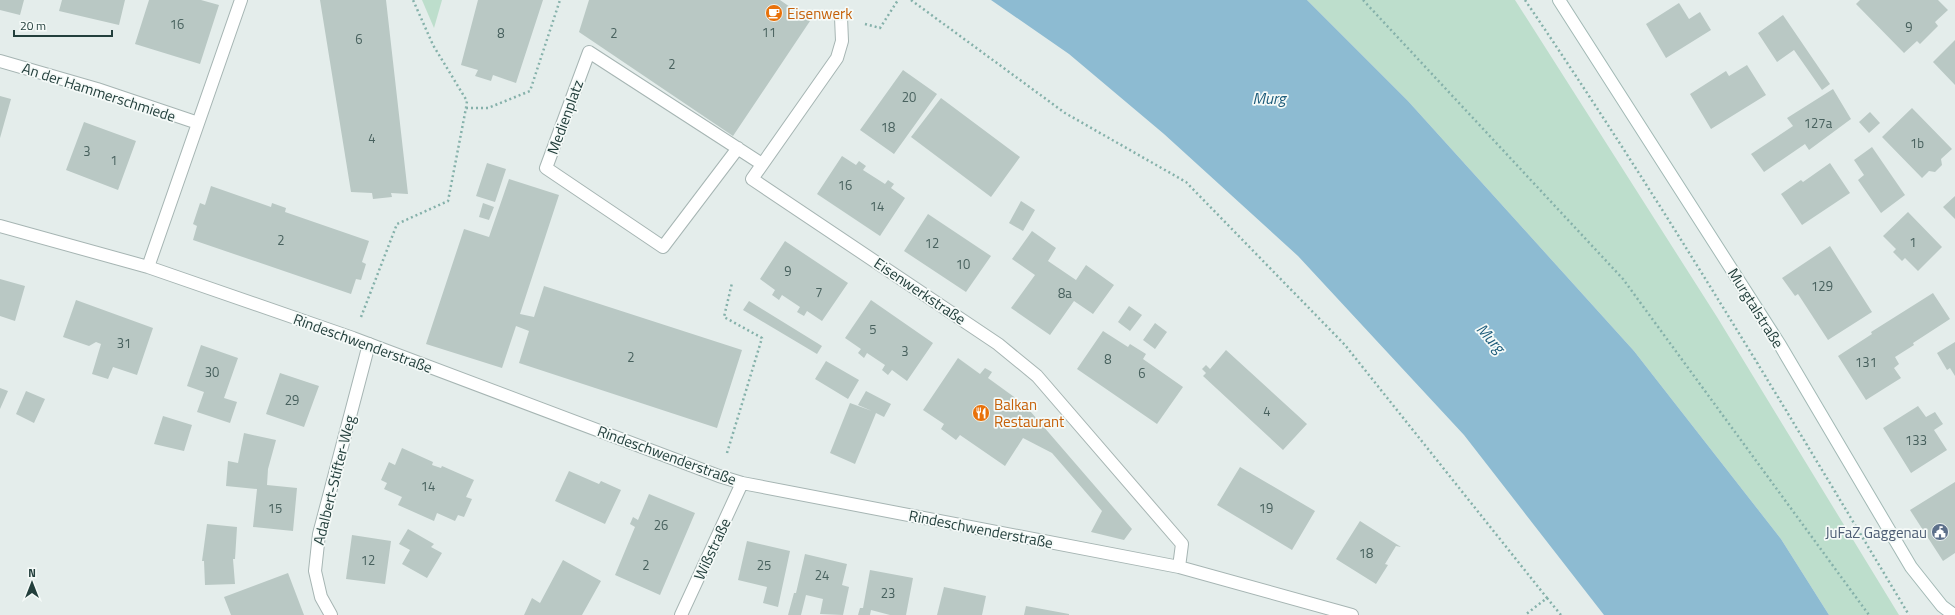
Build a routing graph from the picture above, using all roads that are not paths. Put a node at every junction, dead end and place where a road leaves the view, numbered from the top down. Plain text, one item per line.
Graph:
1 (241, 0) edge
2 (1559, 0) edge
3 (841, 17) road end
4 (0, 61) edge
5 (198, 123) junction
6 (738, 148) junction
7 (762, 164) junction
8 (0, 226) edge
9 (148, 267) junction
10 (369, 344) junction
11 (742, 482) junction
12 (1179, 568) junction
13 (331, 615) edge
14 (681, 615) edge
15 (1352, 615) edge
16 (1954, 615) edge

1 - 5 street
2 - 16 street, Murgtalstraße
3 - 7 street, Eisenwerkstraße
4 - 5 street, An der Hammerschmiede
5 - 9 street
6 - 6 street, Medienplatz
6 - 7 street, Medienplatz
7 - 12 street, Eisenwerkstraße
8 - 9 street, Rindeschwenderstraße
9 - 10 street, Rindeschwenderstraße
10 - 11 street, Rindeschwenderstraße
10 - 13 street, Adalbert-Stifter-Weg
11 - 12 street, Rindeschwenderstraße
11 - 14 street, Wißstraße
12 - 15 street, Rindeschwenderstraße

